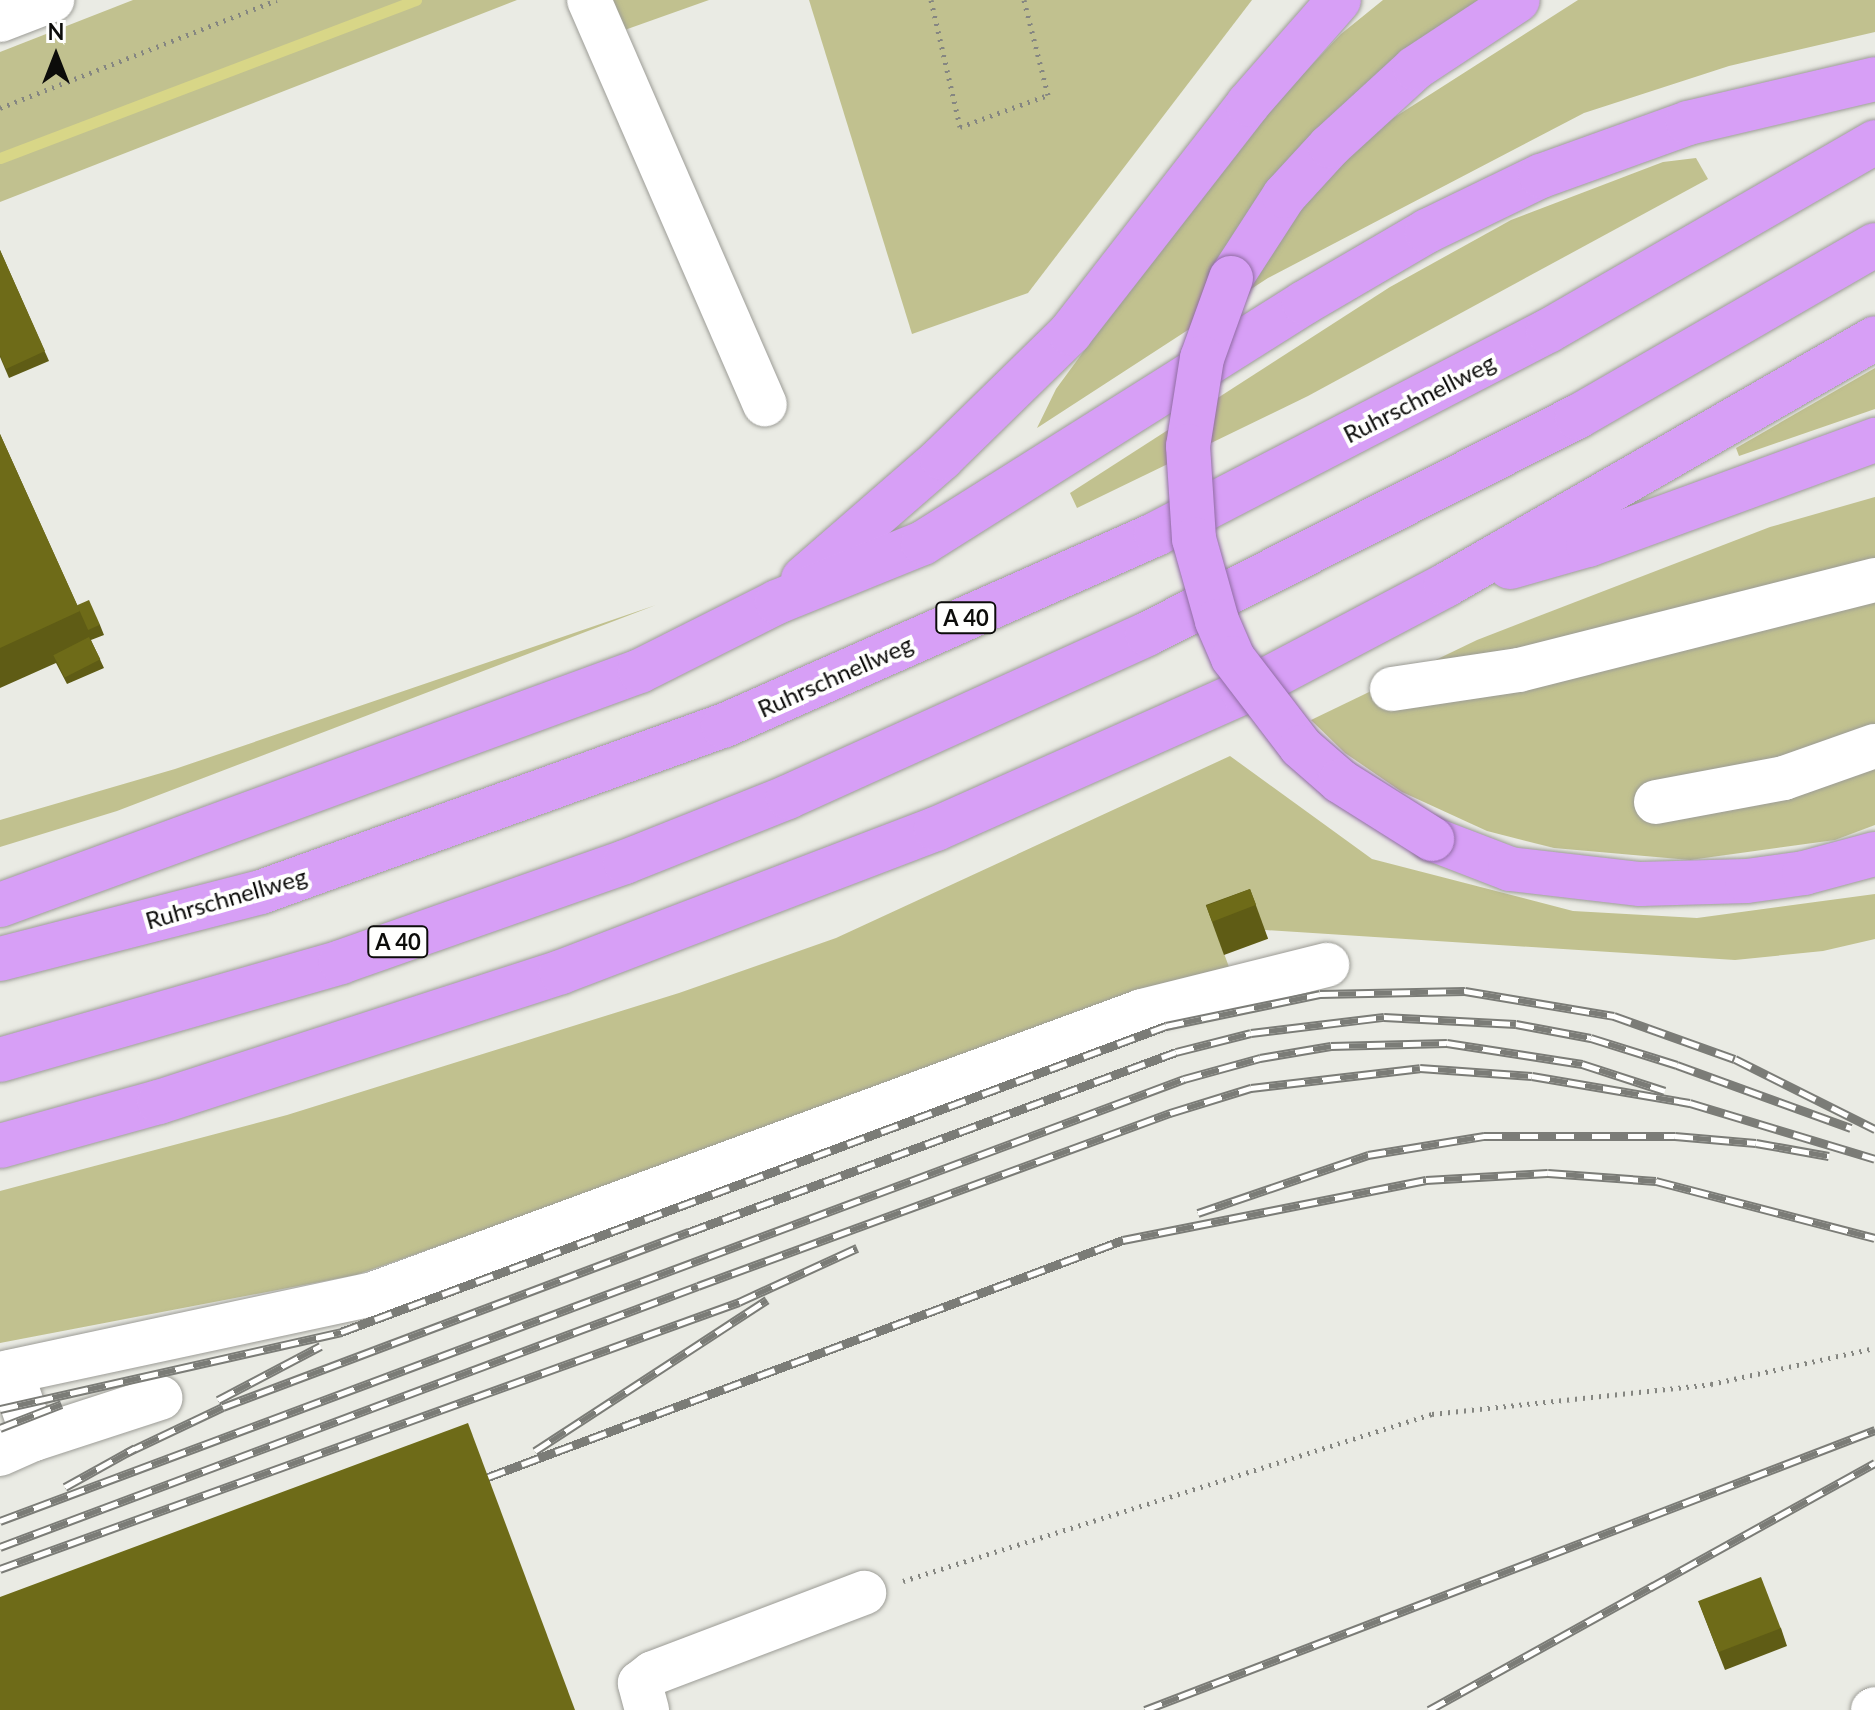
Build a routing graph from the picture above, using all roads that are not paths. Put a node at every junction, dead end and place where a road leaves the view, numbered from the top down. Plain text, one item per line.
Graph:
1 (52, 0) edge
2 (589, 0) edge
3 (1339, 0) edge
4 (1518, 0) edge
5 (0, 20) edge
6 (1875, 79) edge
7 (1875, 142) edge
8 (1875, 245) edge
9 (1875, 338) edge
10 (765, 404) dead end
11 (1875, 440) edge
12 (1875, 580) edge
13 (1446, 585) junction
14 (777, 602) junction
15 (1392, 689) dead end
16 (1875, 746) edge
17 (1656, 802) dead end
18 (1875, 854) edge
19 (0, 905) edge
20 (0, 959) edge
21 (1327, 965) dead end
22 (0, 1060) edge
23 (0, 1146) edge
24 (6, 1373) edge
25 (160, 1398) dead end
26 (17, 1446) edge
27 (864, 1593) road end
28 (647, 1710) edge

1 - 5 street
2 - 10 street
3 - 14 highway
4 - 18 highway, bridge
6 - 14 highway
7 - 20 highway, Ruhrschnellweg / A 40
8 - 22 highway, A 40
9 - 13 highway
11 - 13 highway
12 - 15 street
13 - 23 highway
14 - 19 highway
16 - 17 street
21 - 24 street
24 - 26 street
25 - 26 street
27 - 28 street

